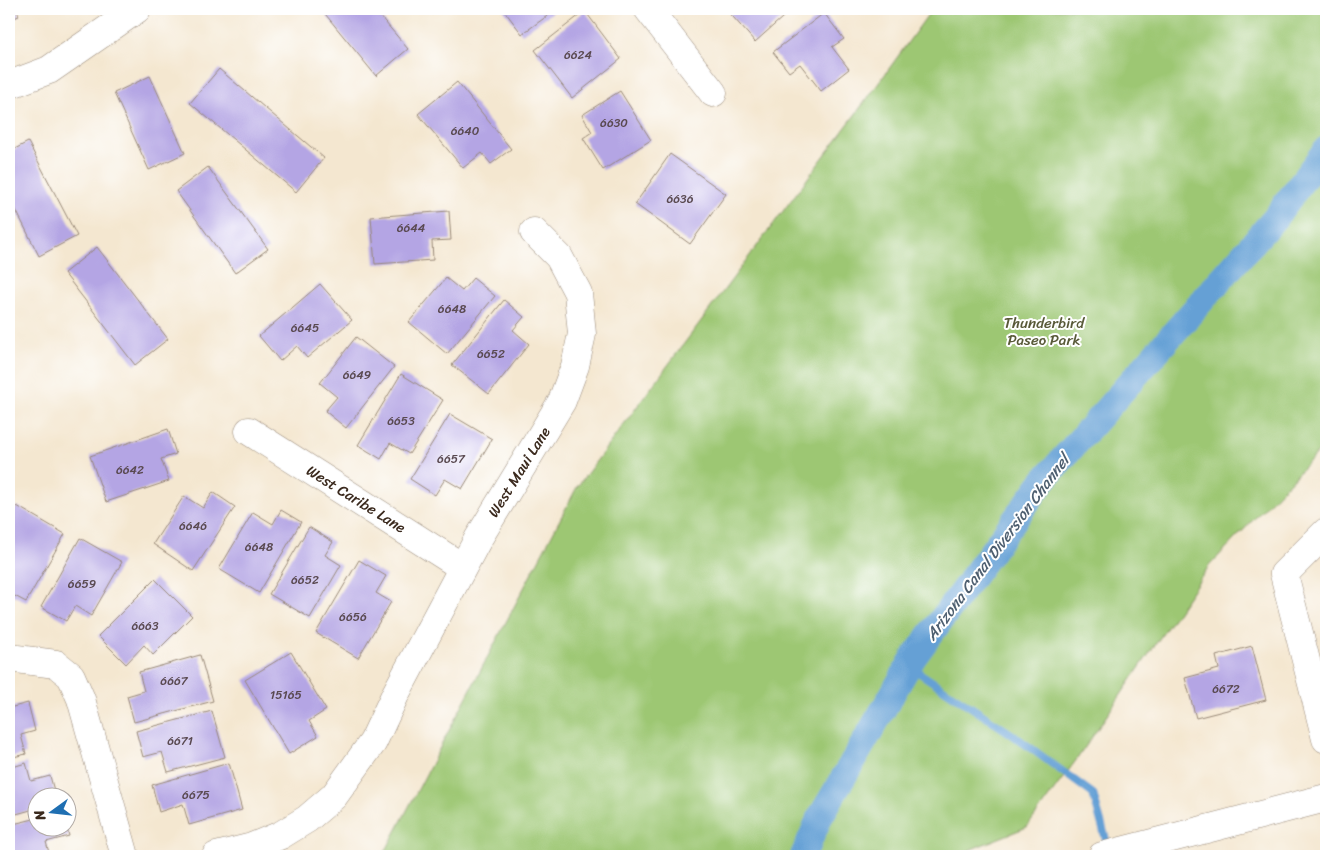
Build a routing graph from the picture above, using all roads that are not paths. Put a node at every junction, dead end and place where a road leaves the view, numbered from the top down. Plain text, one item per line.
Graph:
1 (137, 9) edge
2 (648, 9) edge
3 (9, 85) edge
4 (713, 93) dead end
5 (534, 232) dead end
6 (249, 431) dead end
7 (1326, 532) edge
8 (462, 566) junction
9 (9, 658) edge
10 (1326, 738) edge
11 (1326, 798) edge
12 (124, 856) edge
13 (216, 856) edge
14 (1102, 856) edge

1 - 3 street
2 - 4 street
5 - 8 street, West Maui Lane
6 - 8 street, West Caribe Lane
7 - 10 street
8 - 13 street, West Maui Lane
9 - 12 street
11 - 14 street

